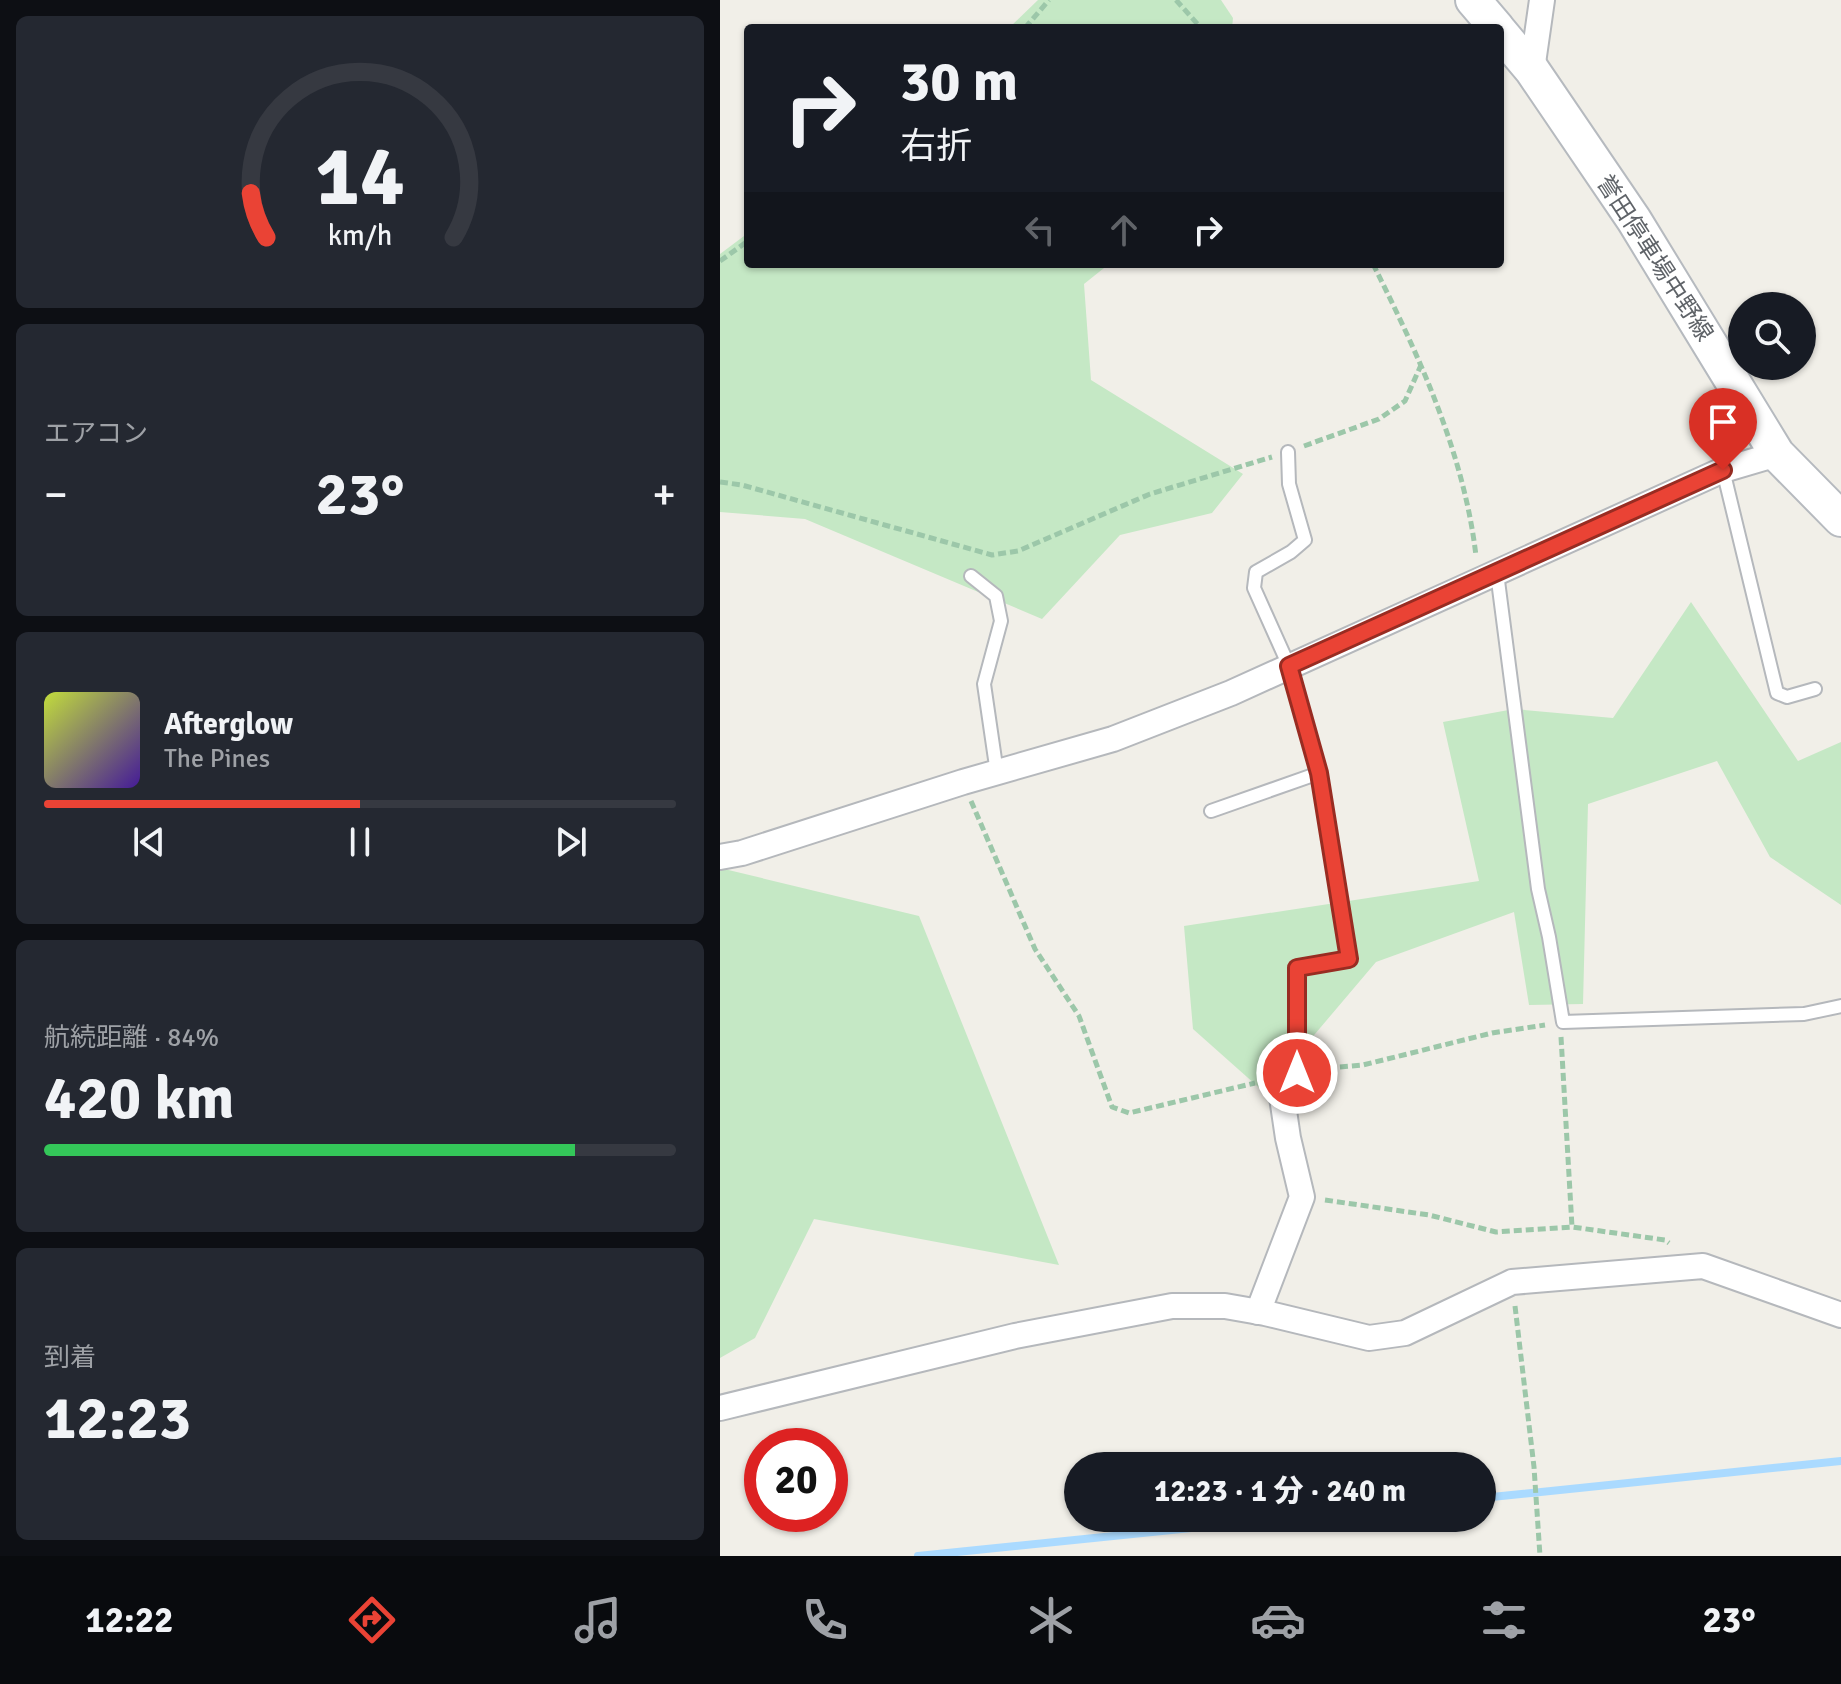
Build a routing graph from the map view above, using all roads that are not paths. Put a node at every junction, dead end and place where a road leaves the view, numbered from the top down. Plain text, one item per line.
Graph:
1 (1473, 0) edge
2 (1542, 0) edge
3 (1493, 24) edge
4 (1504, 37) edge
5 (1532, 70) junction
6 (1288, 452) road end
7 (1777, 454) junction
8 (1723, 470) junction
9 (1841, 519) edge
10 (971, 576) dead end
11 (1488, 577) junction
12 (1289, 666) junction
13 (1815, 689) dead end
14 (997, 773) junction
15 (1319, 773) junction
16 (1211, 811) dead end
17 (720, 857) edge
18 (1841, 1006) edge
19 (1288, 1075) joint
20 (1258, 1312) junction
21 (1841, 1315) edge
22 (720, 1408) edge

1 - 3 main road, 誉田停車場中野線
2 - 5 street
4 - 5 main road, 誉田停車場中野線
5 - 7 main road, 誉田停車場中野線
6 - 12 lane
7 - 8 street
7 - 9 main road, 誉田停車場中野線
8 - 11 street
8 - 13 lane
10 - 14 lane
11 - 12 street
11 - 18 lane
12 - 14 street
12 - 15 lane
14 - 17 street
15 - 16 lane
15 - 19 lane
19 - 20 street
20 - 21 street
20 - 22 street

